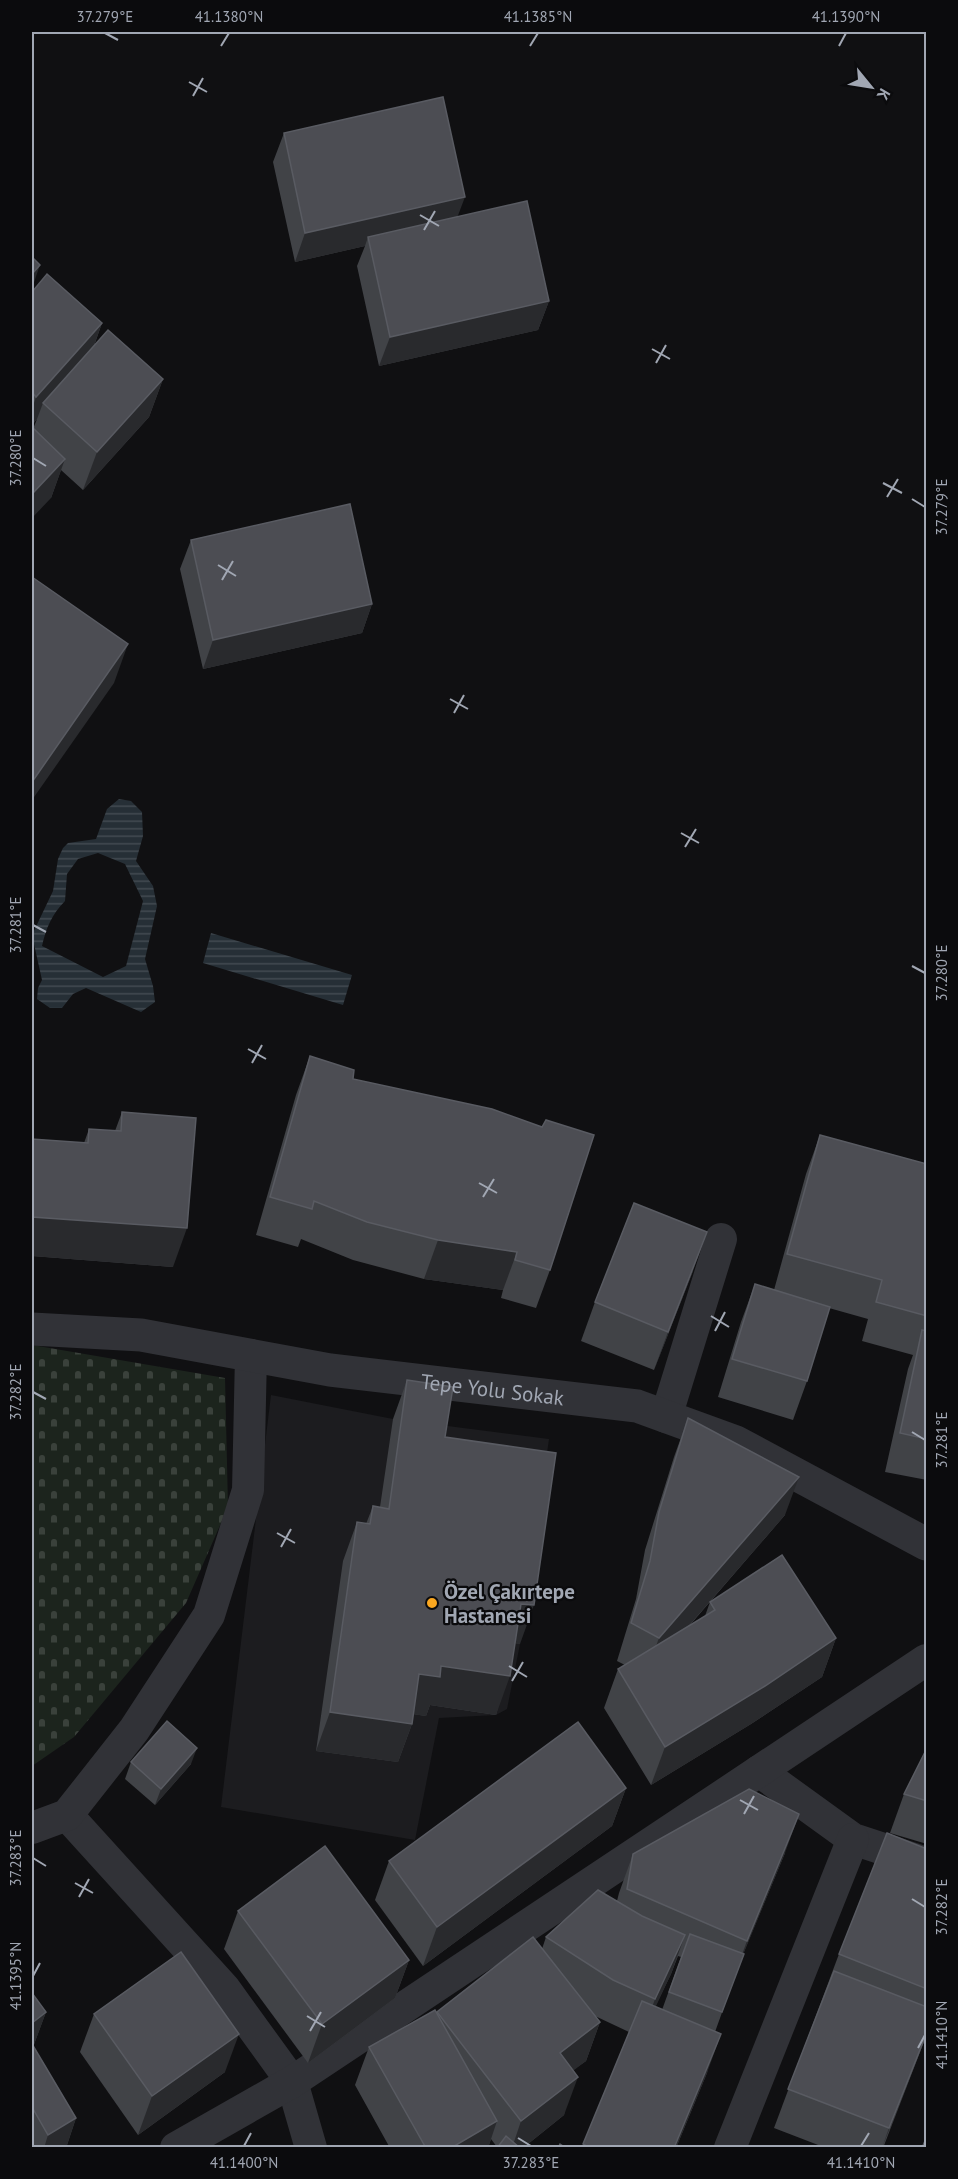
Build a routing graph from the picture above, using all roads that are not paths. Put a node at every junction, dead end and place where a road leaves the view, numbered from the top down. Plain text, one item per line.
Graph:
1 (721, 1239) dead end
2 (32, 1329) edge
3 (251, 1355) junction
4 (666, 1417) junction
5 (927, 1544) edge
6 (927, 1660) edge
7 (759, 1771) junction
8 (67, 1815) junction
9 (32, 1828) edge
10 (853, 1839) junction
11 (927, 1863) edge
12 (292, 2082) junction
13 (176, 2148) edge
14 (311, 2148) edge
15 (730, 2148) edge

1 - 4 street
2 - 3 street, Tepe Yolu Sokak
3 - 4 street, Tepe Yolu Sokak
3 - 8 street
4 - 5 street, Tepe Yolu Sokak
6 - 7 street
7 - 10 street
7 - 12 street
8 - 9 street
8 - 12 street
10 - 11 street
10 - 15 street
12 - 13 street
12 - 14 street

